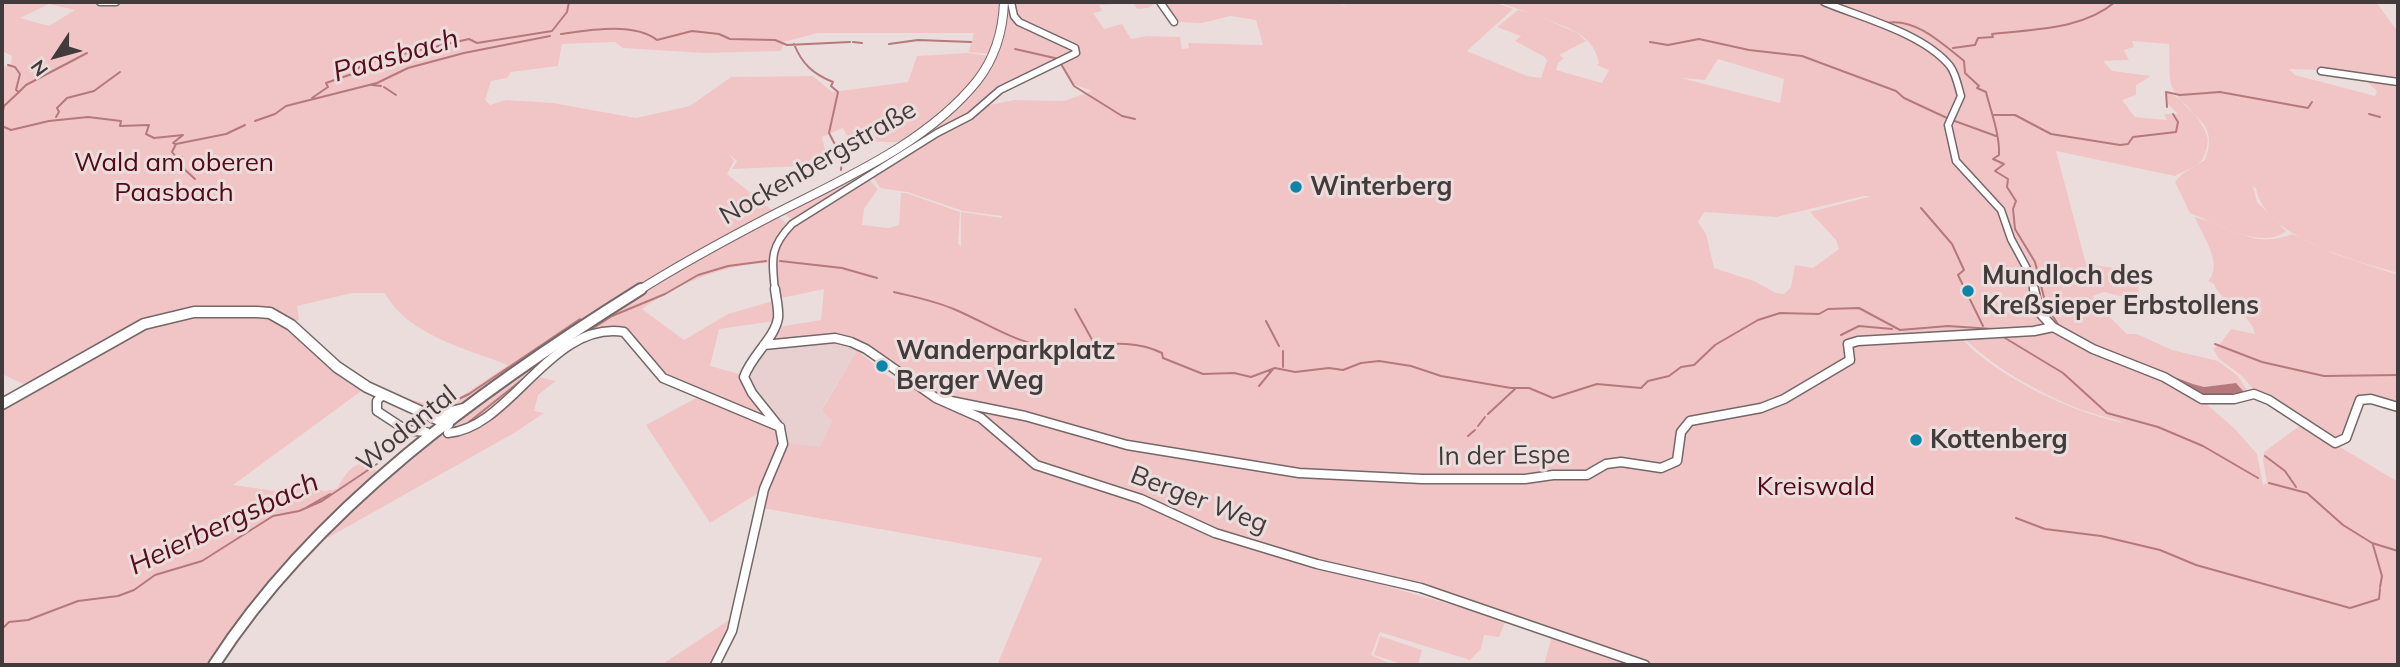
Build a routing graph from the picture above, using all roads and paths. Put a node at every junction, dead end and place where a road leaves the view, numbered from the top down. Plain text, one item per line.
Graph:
1 (100, 2) edge
2 (116, 2) edge
3 (1004, 2) edge
4 (1012, 2) edge
5 (1160, 2) edge
6 (1824, 2) edge
7 (1174, 22) dead end
8 (2321, 71) dead end
9 (2398, 82) edge
10 (599, 316) joint
11 (2053, 327) junction
12 (764, 345) junction
13 (383, 394) junction
14 (936, 398) junction
15 (2, 404) edge
16 (473, 405) junction
17 (2398, 407) edge
18 (419, 412) junction
19 (434, 416) junction
20 (780, 428) junction
21 (445, 429) junction
22 (426, 432) dead end
23 (214, 665) edge
24 (715, 665) edge
25 (1645, 665) edge

1 - 2 street
3 - 10 main road, Nockenbergstraße
4 - 12 street, Nockenbergstraße
5 - 7 street
6 - 11 street
8 - 9 street
10 - 16 main road, Wodantal
11 - 14 street, In der Espe
11 - 17 street
12 - 14 street, Berger Weg
12 - 20 street
13 - 15 street
13 - 18 street
13 - 22 street
14 - 25 street, Berger Weg
16 - 19 street
16 - 21 main road, Wodantal
18 - 19 street
18 - 21 street
19 - 21 street
20 - 21 street
20 - 24 street
21 - 23 main road, Wodantal

